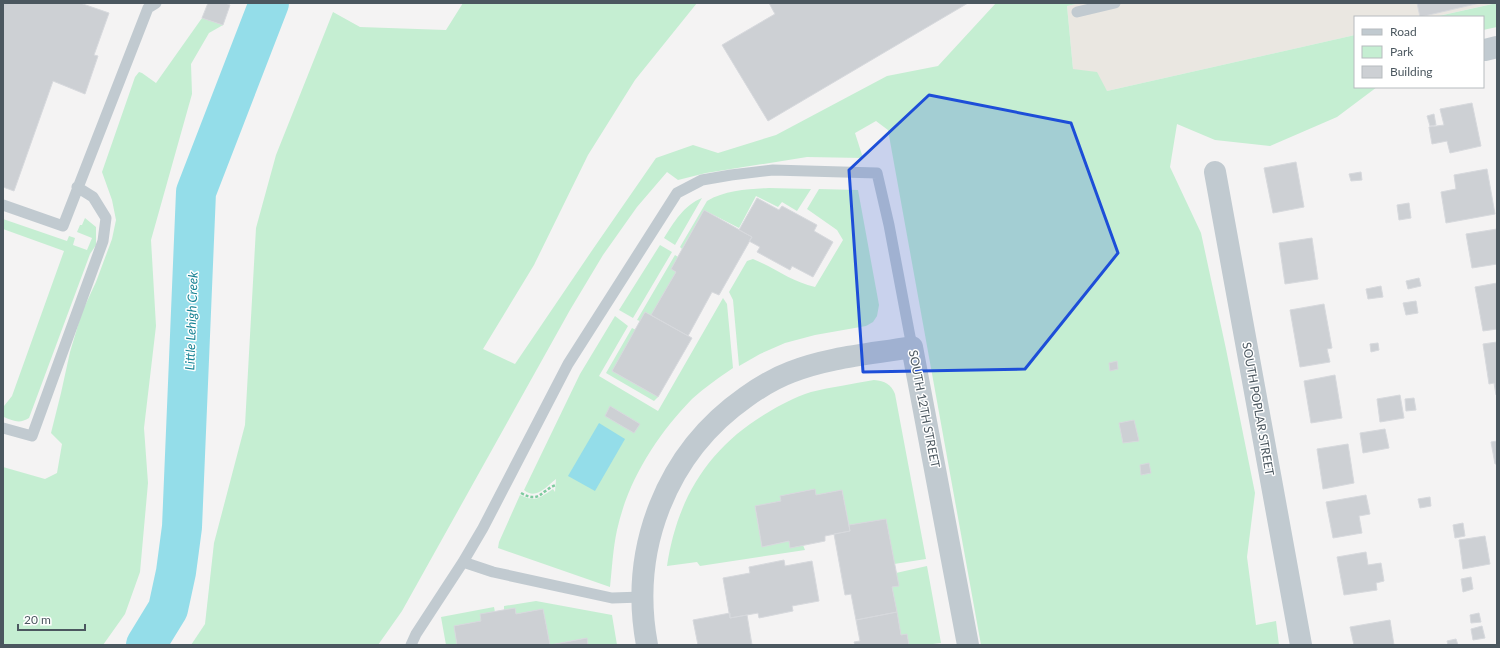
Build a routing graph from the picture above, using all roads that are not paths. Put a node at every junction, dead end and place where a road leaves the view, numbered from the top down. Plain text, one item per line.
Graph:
1 (156, 3) edge
2 (1115, 3) edge
3 (1077, 12) dead end
4 (1215, 172) dead end
5 (77, 187) junction
6 (3, 205) edge
7 (912, 347) junction
8 (3, 428) edge
9 (463, 562) junction
10 (642, 597) junction
11 (411, 645) edge
12 (647, 645) edge
13 (968, 645) edge
14 (1301, 645) edge

1 - 5 lane
2 - 3 lane
4 - 14 street, SOUTH POPLAR STREET
5 - 6 lane
5 - 8 lane
7 - 9 lane, SOUTH 12TH STREET
7 - 10 street
7 - 13 street, SOUTH 12TH STREET
9 - 10 lane
9 - 11 lane
10 - 12 street

